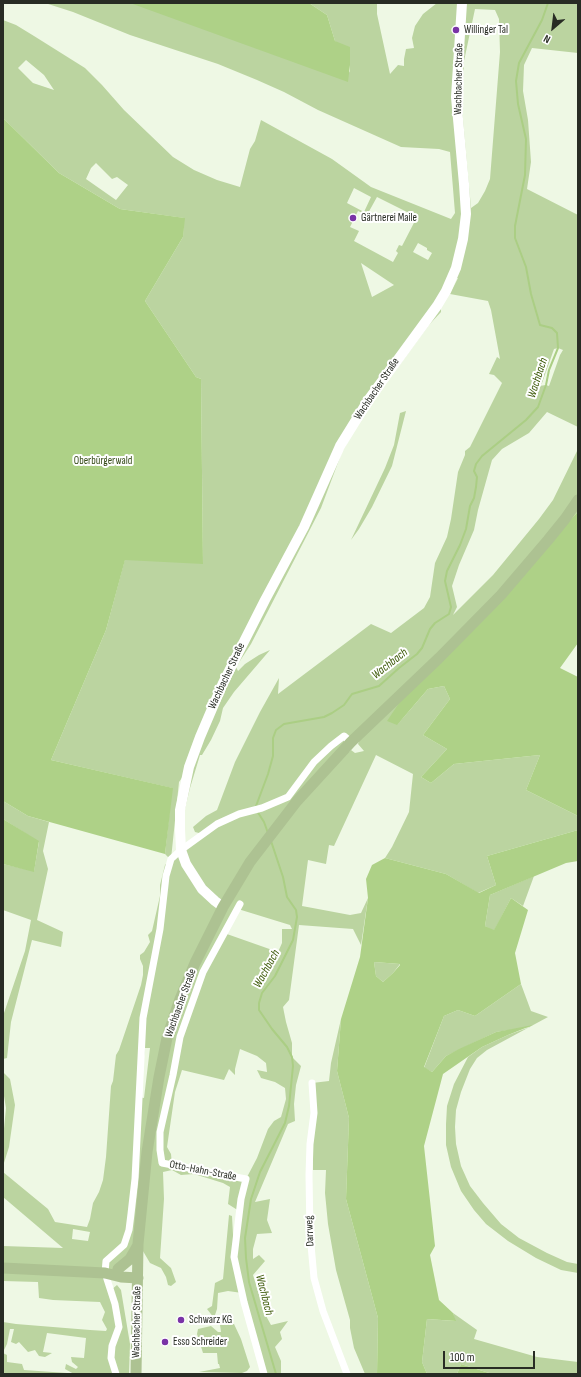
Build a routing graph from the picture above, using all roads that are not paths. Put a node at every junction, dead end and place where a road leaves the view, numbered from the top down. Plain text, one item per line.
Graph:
1 (462, 3) edge
2 (578, 500) edge
3 (351, 742) junction
4 (181, 850) junction
5 (240, 904) dead end
6 (223, 907) junction
7 (312, 1083) dead end
8 (138, 1244) junction
9 (3, 1268) edge
10 (105, 1273) junction
11 (120, 1273) junction
12 (138, 1275) junction
13 (138, 1297) junction
14 (116, 1374) edge
15 (136, 1374) edge
16 (264, 1374) edge
17 (347, 1374) edge

1 - 4 street, Wachbacher Straße
2 - 3 main road
3 - 4 street
3 - 6 main road
4 - 6 street, Wachbacher Straße
4 - 10 street
5 - 16 street, Otto-Hahn-Straße
6 - 8 main road, Wachbacher Straße
7 - 17 street, Darrweg
8 - 11 main road
8 - 12 main road, Wachbacher Straße
9 - 10 main road
10 - 11 main road
10 - 14 street
11 - 12 main road
11 - 13 main road
12 - 13 main road, Wachbacher Straße
13 - 15 main road, Wachbacher Straße

